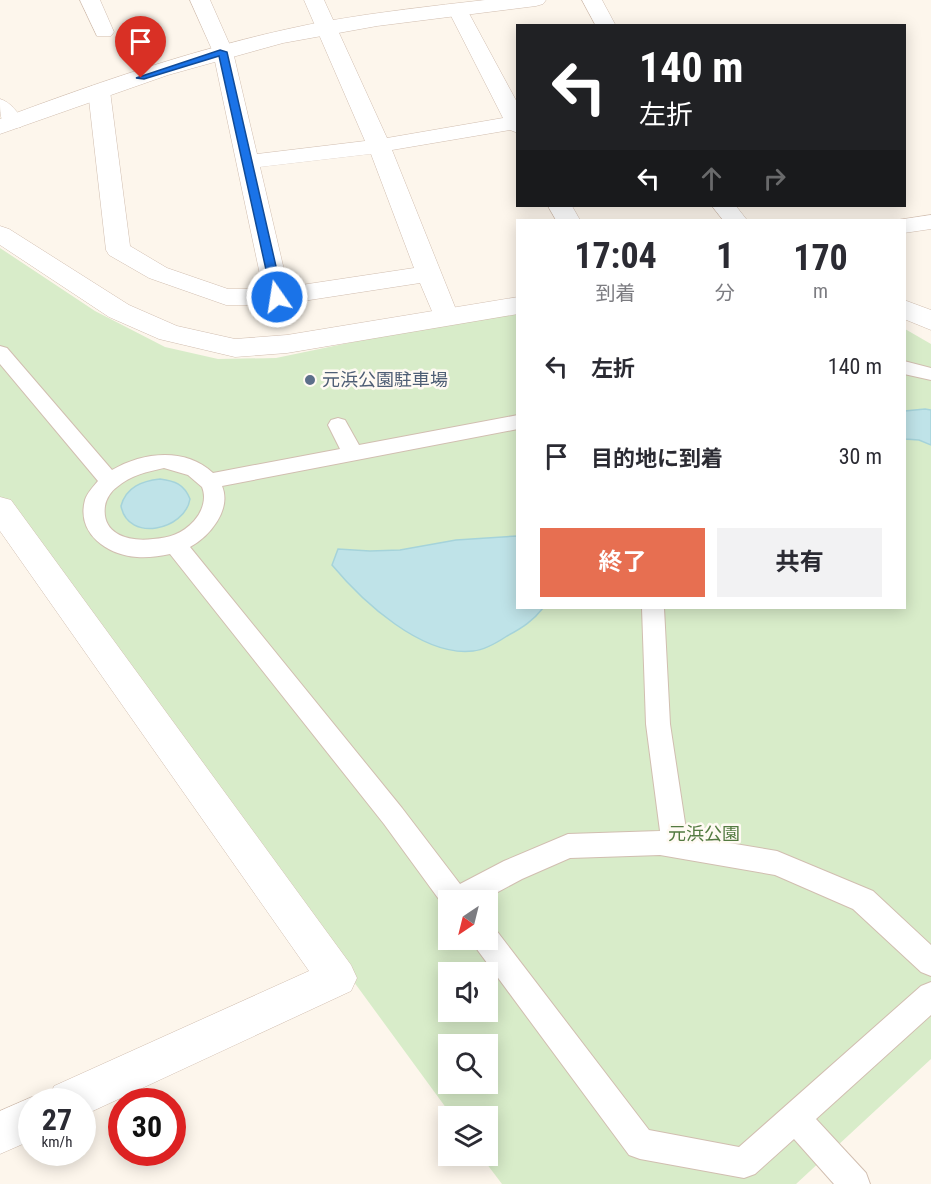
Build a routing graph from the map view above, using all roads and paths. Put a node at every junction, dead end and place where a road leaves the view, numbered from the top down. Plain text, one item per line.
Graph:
1 (90, 0) edge
2 (200, 0) edge
3 (314, 0) edge
4 (592, 0) edge
5 (526, 1) edge
6 (458, 10) junction
7 (605, 24) edge
8 (326, 28) junction
9 (104, 32) dead end
10 (223, 52) junction
11 (99, 90) junction
12 (4, 119) edge
13 (516, 122) edge
14 (516, 124) edge
15 (380, 146) junction
16 (246, 162) junction
17 (725, 207) edge
18 (734, 219) edge
19 (931, 222) edge
20 (906, 226) edge
21 (0, 234) edge
22 (429, 274) junction
23 (277, 297) junction
24 (516, 304) edge
25 (906, 309) edge
26 (446, 317) junction
27 (931, 321) edge
28 (0, 352) edge
29 (906, 368) edge
30 (931, 374) edge
31 (516, 422) edge
32 (338, 425) dead end
33 (353, 453) junction
34 (109, 480) junction
35 (210, 481) junction
36 (0, 508) edge
37 (175, 544) junction
38 (652, 609) edge
39 (675, 846) junction
40 (449, 890) edge
41 (476, 890) edge
42 (494, 950) edge
43 (931, 963) edge
44 (931, 996) edge
45 (96, 1089) edge
46 (795, 1118) junction
47 (18, 1125) edge
48 (0, 1133) edge
49 (855, 1184) edge

1 - 9 street
2 - 10 street
3 - 8 street
4 - 7 street
5 - 6 street
6 - 8 street
6 - 13 street
8 - 10 street
8 - 15 street
10 - 11 street
10 - 16 street
11 - 12 street
11 - 23 street
14 - 15 street
15 - 16 street
15 - 22 street
16 - 23 street
17 - 18 street
19 - 20 street
21 - 26 street
22 - 23 street
22 - 26 street
24 - 26 street
25 - 27 street
28 - 34 street
29 - 30 street
31 - 33 street
32 - 33 street
33 - 35 street
34 - 35 street
34 - 37 street
35 - 37 street
36 - 45 street
37 - 40 street
38 - 39 street
39 - 41 street
39 - 43 street
42 - 46 street
44 - 46 street
46 - 49 street
47 - 48 street

